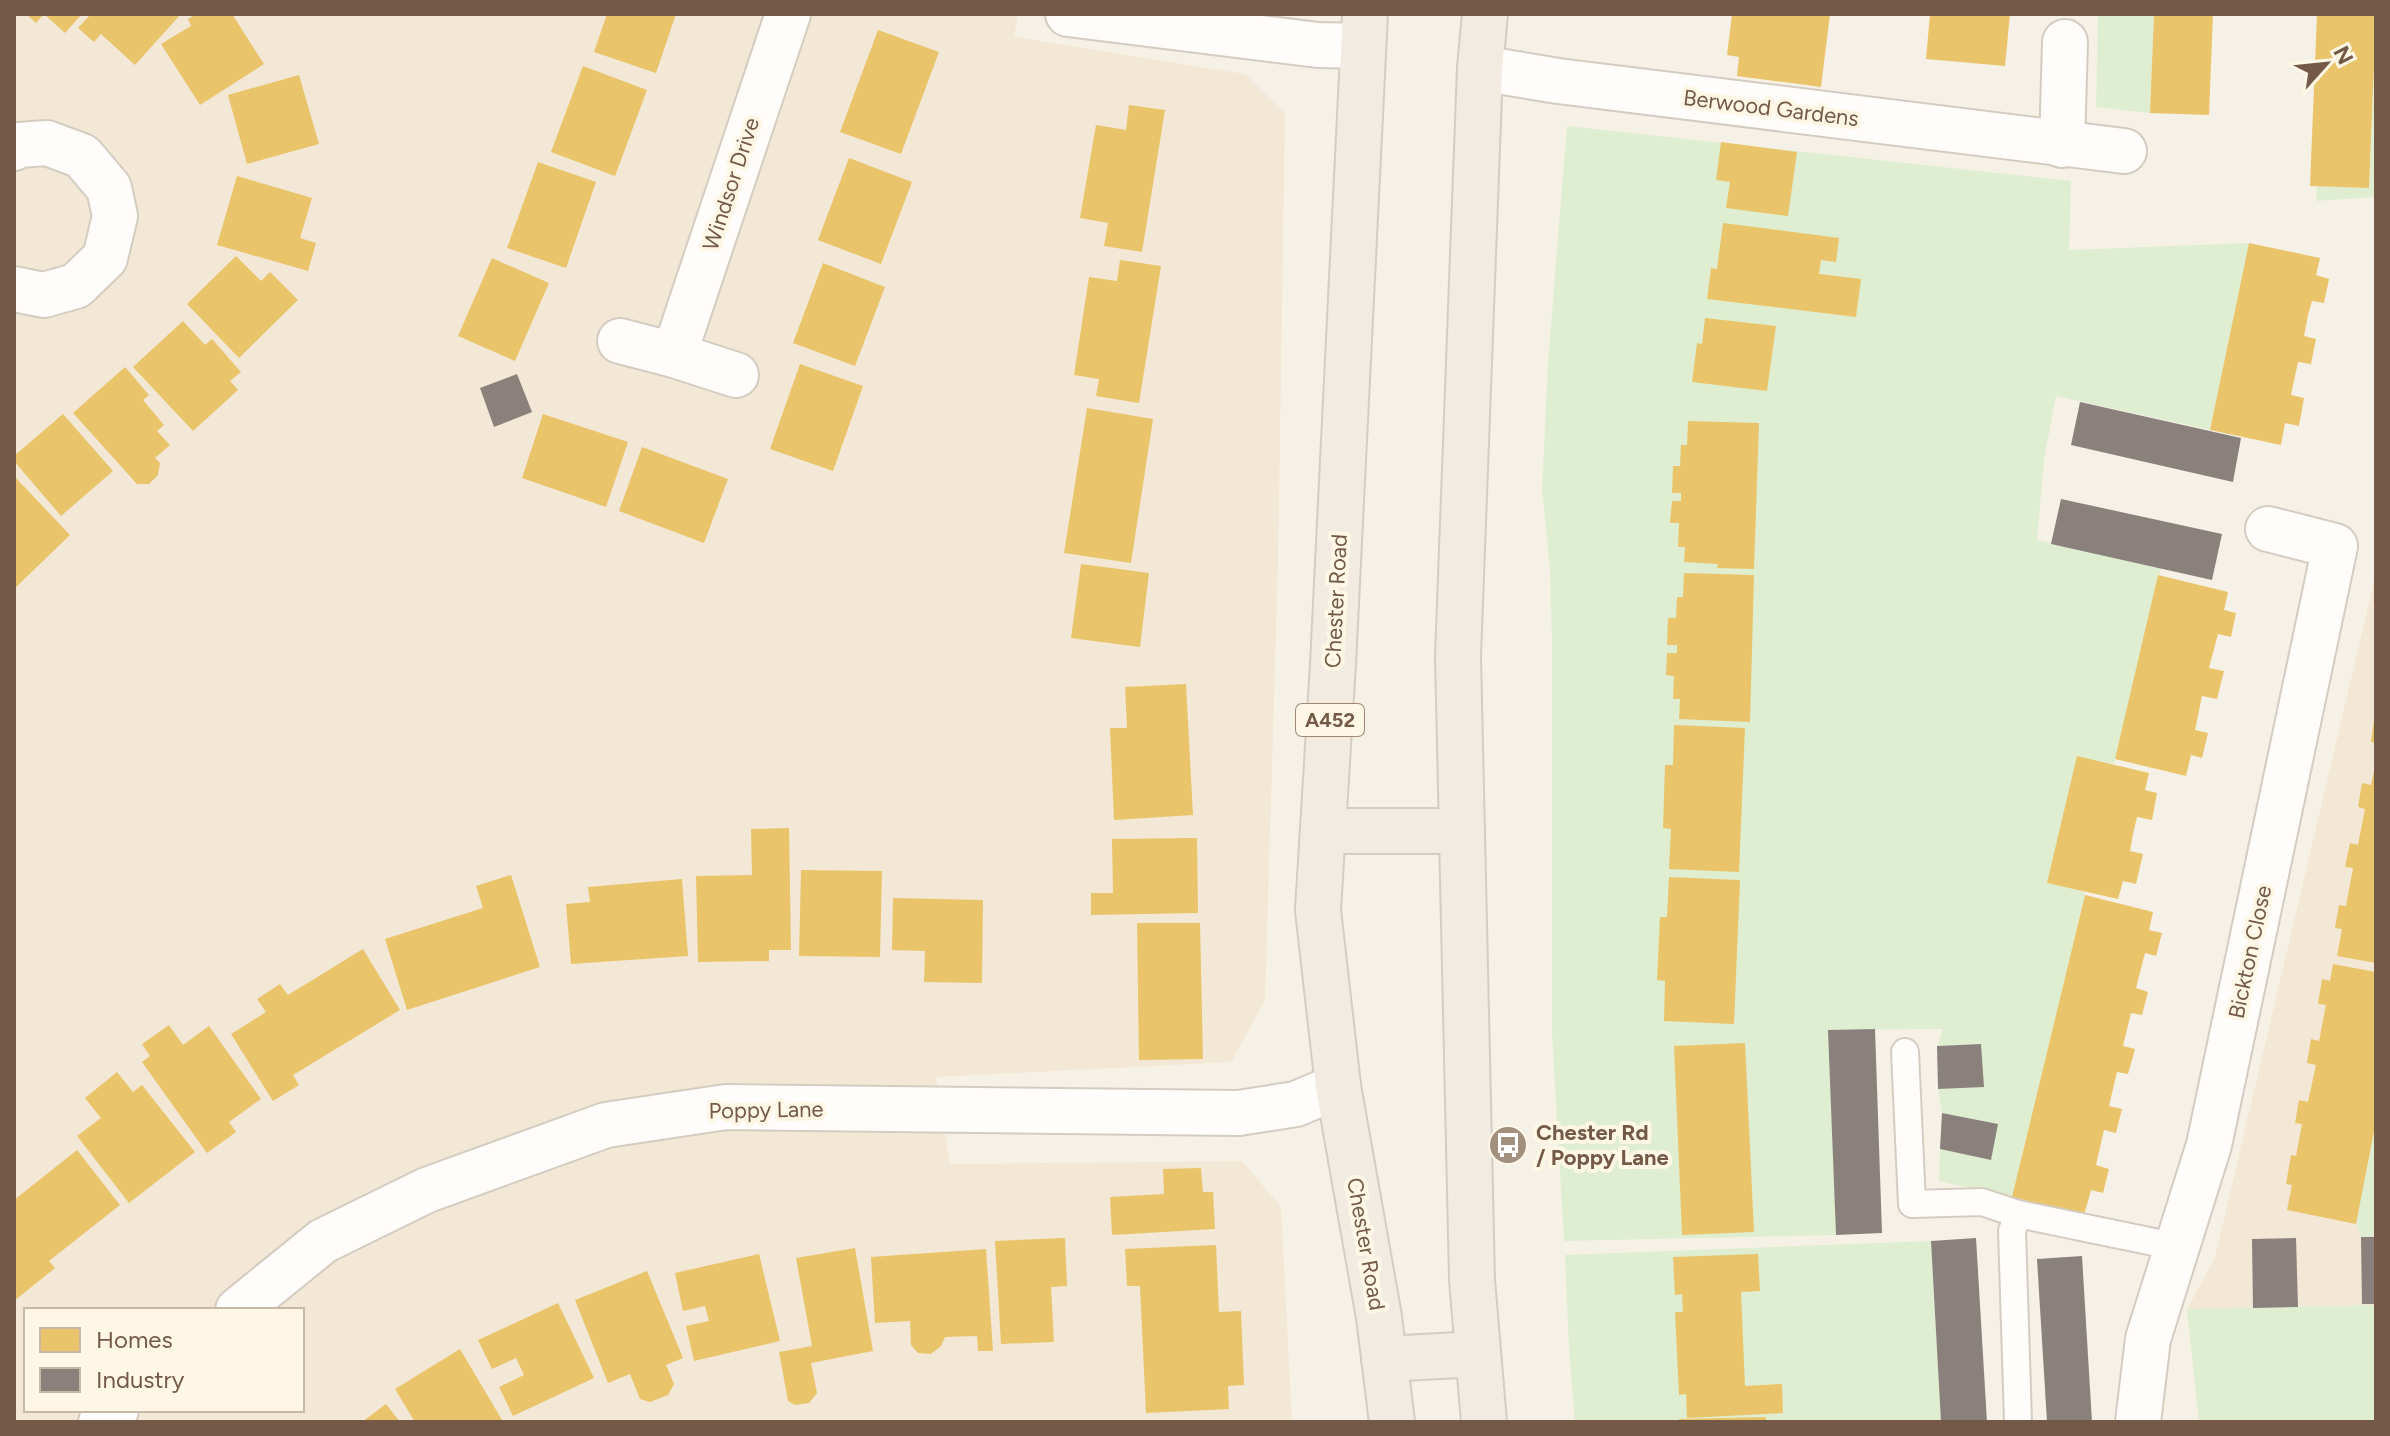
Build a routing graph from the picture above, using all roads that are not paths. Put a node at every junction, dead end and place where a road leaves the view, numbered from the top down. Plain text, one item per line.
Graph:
1 (788, 14) edge
2 (1068, 14) edge
3 (1485, 14) edge
4 (1364, 30) edge
5 (2065, 42) dead end
6 (1480, 68) junction
7 (2062, 145) junction
8 (14, 148) edge
9 (2124, 151) dead end
10 (14, 289) edge
11 (620, 341) dead end
12 (674, 355) junction
13 (736, 375) dead end
14 (2268, 529) dead end
15 (1323, 831) junction
16 (1462, 831) junction
17 (1905, 1052) dead end
18 (1338, 1086) junction
19 (2018, 1214) junction
20 (2178, 1247) junction
21 (240, 1308) edge
22 (1478, 1354) junction
23 (1384, 1359) junction
24 (1392, 1422) edge
25 (1484, 1422) edge
26 (2018, 1422) edge
27 (2138, 1422) edge

1 - 12 street, Windsor Drive
2 - 4 street
3 - 6 highway
4 - 15 highway, Chester Road / A452
5 - 7 street
6 - 7 street, Berwood Gardens
6 - 16 highway
7 - 9 street, Berwood Gardens
8 - 10 street
11 - 12 street
12 - 13 street
14 - 20 street, Bickton Close
15 - 16 highway
15 - 18 highway, Chester Road / A452
16 - 22 highway
17 - 19 lane
18 - 21 street, Poppy Lane
18 - 23 highway, Chester Road / A452
19 - 20 lane
19 - 26 lane
20 - 27 street, Bickton Close
22 - 23 highway
22 - 25 highway
23 - 24 highway, Chester Road / A452

